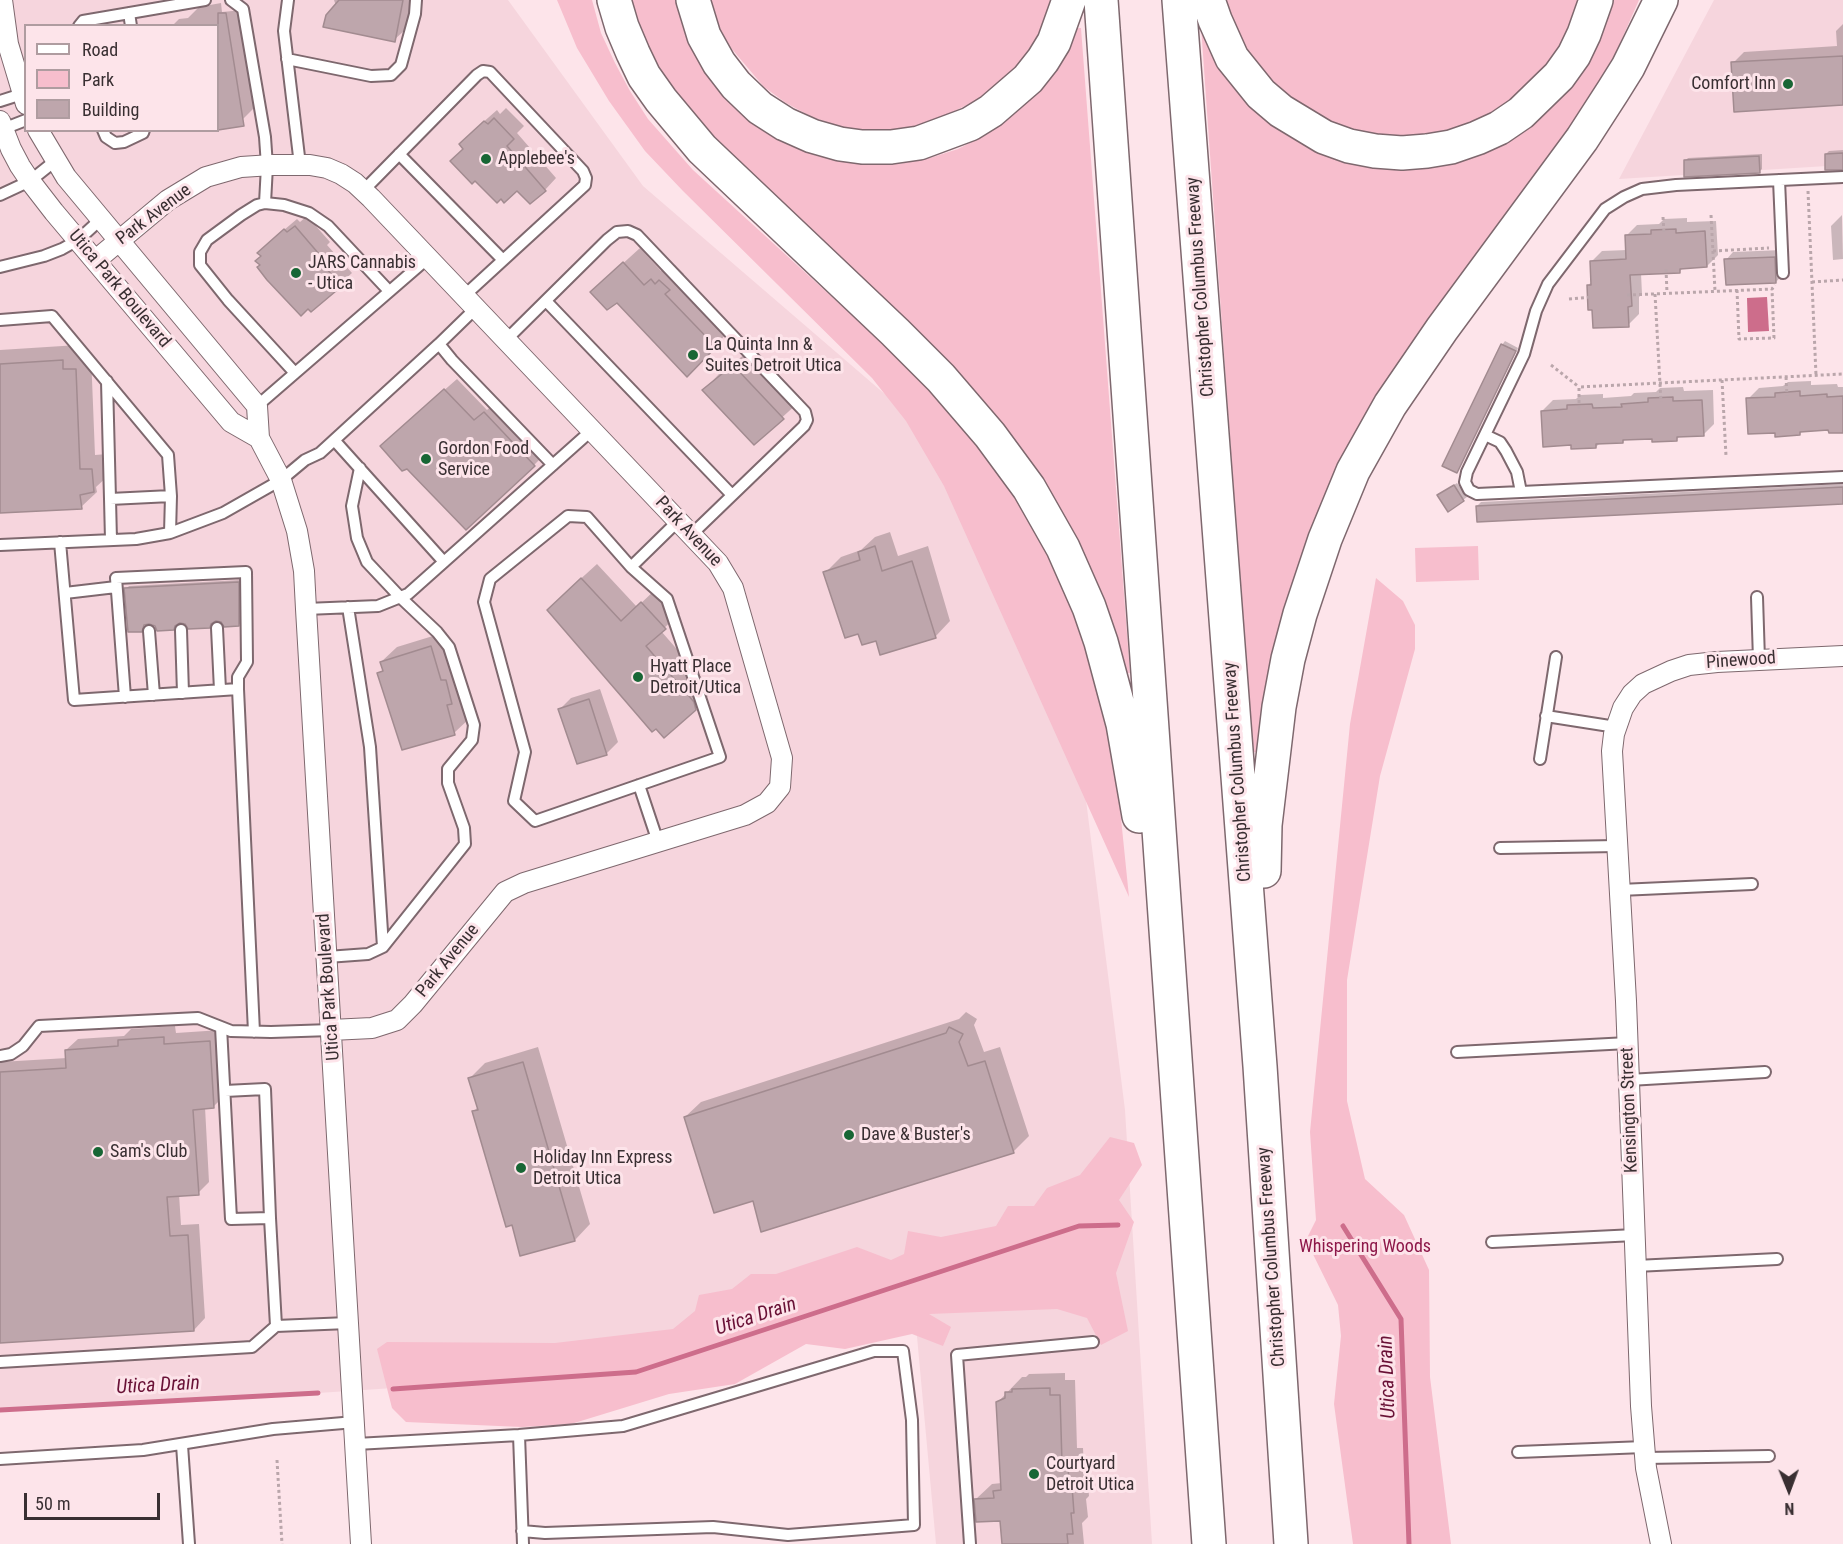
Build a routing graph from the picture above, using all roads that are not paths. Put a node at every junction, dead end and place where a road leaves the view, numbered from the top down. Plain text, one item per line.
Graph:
1 (2, 0) edge
2 (205, 0) edge
3 (231, 0) edge
4 (288, 0) edge
5 (416, 0) edge
6 (614, 0) edge
7 (693, 0) edge
8 (1069, 0) edge
9 (1101, 0) edge
10 (1179, 0) edge
11 (1208, 0) edge
12 (1596, 0) edge
13 (1661, 0) edge
14 (129, 13) junction
15 (81, 24) edge
16 (131, 24) edge
17 (287, 59) junction
18 (24, 99) edge
19 (0, 101) edge
20 (24, 120) edge
21 (2, 125) edge
22 (39, 132) edge
23 (104, 132) edge
24 (143, 132) edge
25 (399, 154) junction
26 (55, 161) junction
27 (300, 165) junction
28 (267, 166) junction
29 (1843, 177) edge
30 (1779, 180) junction
31 (30, 181) junction
32 (363, 191) junction
33 (0, 195) edge
34 (265, 203) junction
35 (101, 219) junction
36 (78, 240) junction
37 (119, 241) junction
38 (428, 258) junction
39 (96, 260) junction
40 (503, 260) junction
41 (0, 267) edge
42 (1783, 273) dead end
43 (389, 291) junction
44 (546, 301) junction
45 (470, 302) junction
46 (0, 320) edge
47 (506, 340) junction
48 (439, 344) junction
49 (295, 373) junction
50 (107, 381) junction
51 (257, 406) junction
52 (592, 430) junction
53 (1485, 435) junction
54 (259, 438) junction
55 (335, 441) junction
56 (553, 465) junction
57 (360, 468) junction
58 (1843, 477) edge
59 (281, 480) junction
60 (1521, 492) junction
61 (732, 495) junction
62 (171, 496) junction
63 (110, 499) junction
64 (685, 528) junction
65 (170, 533) junction
66 (111, 540) junction
67 (60, 542) junction
68 (0, 545) edge
69 (444, 562) junction
70 (631, 567) junction
71 (116, 587) junction
72 (65, 593) junction
73 (400, 597) junction
74 (1757, 597) dead end
75 (348, 606) junction
76 (306, 609) junction
77 (217, 628) dead end
78 (181, 630) dead end
79 (149, 631) dead end
80 (1843, 656) edge
81 (1556, 657) dead end
82 (1759, 660) junction
83 (1643, 684) joint
84 (238, 689) junction
85 (220, 690) junction
86 (183, 693) junction
87 (154, 695) junction
88 (125, 698) junction
89 (1546, 716) junction
90 (1616, 727) junction
91 (1540, 759) dead end
92 (639, 785) junction
93 (658, 842) junction
94 (1617, 846) junction
95 (1500, 848) dead end
96 (1752, 884) dead end
97 (1620, 890) junction
98 (383, 947) junction
99 (327, 957) junction
100 (1170, 990) junction
101 (221, 1027) junction
102 (331, 1030) junction
103 (254, 1032) junction
104 (1628, 1043) junction
105 (1457, 1053) dead end
106 (0, 1056) edge
107 (1260, 1066) junction
108 (1765, 1072) dead end
109 (1629, 1080) junction
110 (225, 1091) junction
111 (270, 1218) junction
112 (1635, 1235) junction
113 (1492, 1242) dead end
114 (1777, 1259) dead end
115 (1636, 1266) junction
116 (348, 1323) junction
117 (276, 1326) junction
118 (1093, 1342) dead end
119 (0, 1362) edge
120 (355, 1422) junction
121 (519, 1435) junction
122 (356, 1444) junction
123 (182, 1445) junction
124 (1518, 1452) dead end
125 (1645, 1452) junction
126 (1769, 1456) dead end
127 (0, 1459) edge
128 (522, 1531) junction
129 (788, 1539) edge
130 (189, 1544) edge
131 (361, 1544) edge
132 (523, 1544) edge
133 (970, 1544) edge
134 (1209, 1544) edge
135 (1291, 1544) edge
136 (1661, 1544) edge

1 - 18 street
2 - 14 lane
3 - 28 lane
4 - 17 lane
5 - 17 lane
6 - 100 highway
7 - 8 highway
9 - 100 highway
10 - 107 highway, Christopher Columbus Freeway
11 - 12 highway
13 - 107 highway
14 - 15 lane
14 - 16 lane
17 - 27 lane
18 - 19 lane
20 - 21 lane
21 - 31 street, Utica Park Boulevard
22 - 26 street, Utica Park Boulevard
23 - 24 lane
25 - 32 lane
25 - 40 lane
25 - 40 lane
26 - 31 lane
26 - 35 street, Utica Park Boulevard
27 - 28 street, Park Avenue
27 - 32 street, Park Avenue
28 - 34 lane
28 - 37 street, Park Avenue
29 - 30 lane
30 - 42 lane
30 - 53 lane
31 - 33 lane
31 - 36 street, Utica Park Boulevard
32 - 38 street, Park Avenue
34 - 43 lane
34 - 49 lane
35 - 36 lane
35 - 37 street, Utica Park Boulevard
36 - 39 street, Utica Park Boulevard
36 - 41 lane
37 - 39 street, Park Avenue
37 - 51 street, Utica Park Boulevard
38 - 43 lane
38 - 45 street, Park Avenue
39 - 54 street, Utica Park Boulevard
40 - 45 lane
43 - 49 lane
44 - 47 lane
44 - 61 lane
44 - 61 lane
45 - 47 street, Park Avenue
45 - 48 lane
46 - 50 lane
47 - 52 street, Park Avenue
48 - 55 lane
48 - 56 lane
49 - 51 lane
50 - 62 lane
50 - 63 lane
51 - 54 street, Utica Park Boulevard
52 - 56 lane
52 - 64 street, Park Avenue
53 - 60 lane
53 - 60 lane
54 - 59 street, Utica Park Boulevard
55 - 57 lane
55 - 59 lane
56 - 69 lane
57 - 69 lane
57 - 73 lane
58 - 60 lane
59 - 65 lane
59 - 76 street, Utica Park Boulevard
61 - 64 lane
62 - 63 lane
62 - 65 lane
63 - 66 lane
64 - 70 lane
64 - 93 street, Park Avenue
65 - 66 lane
66 - 67 lane
67 - 68 lane
67 - 72 lane
69 - 73 lane
70 - 92 lane
70 - 92 lane
71 - 72 lane
71 - 84 lane
71 - 88 lane
72 - 88 lane
73 - 75 lane
73 - 98 lane
74 - 82 lane
75 - 76 lane
75 - 98 lane
76 - 99 street, Utica Park Boulevard
77 - 85 lane
78 - 86 lane
79 - 87 lane
80 - 82 street, Pinewood
81 - 89 lane
82 - 83 street, Pinewood
83 - 90 street, Kensington Street
84 - 85 lane
84 - 103 lane
85 - 86 lane
86 - 87 lane
87 - 88 lane
89 - 90 lane
89 - 91 lane
90 - 94 street, Kensington Street
92 - 93 lane
93 - 102 street, Park Avenue
94 - 95 lane
94 - 97 street, Kensington Street
96 - 97 lane
97 - 104 street, Kensington Street
98 - 99 lane
99 - 102 street, Utica Park Boulevard
100 - 134 highway
101 - 103 lane
101 - 106 lane
101 - 110 lane
102 - 103 lane
102 - 116 street, Utica Park Boulevard
104 - 105 lane
104 - 109 street, Kensington Street
107 - 135 highway, Christopher Columbus Freeway
108 - 109 lane
109 - 112 street, Kensington Street
110 - 111 lane
110 - 111 lane
111 - 117 lane
112 - 113 lane
112 - 115 street, Kensington Street
114 - 115 lane
115 - 125 street, Kensington Street
116 - 117 lane
116 - 120 street, Utica Park Boulevard
117 - 119 lane
118 - 133 lane
120 - 122 street, Utica Park Boulevard
120 - 123 lane
121 - 122 lane
121 - 128 lane
121 - 129 lane
122 - 131 street, Utica Park Boulevard
123 - 127 lane
123 - 130 lane
124 - 125 lane
125 - 126 lane
125 - 136 street, Kensington Street
128 - 129 lane
128 - 132 lane

